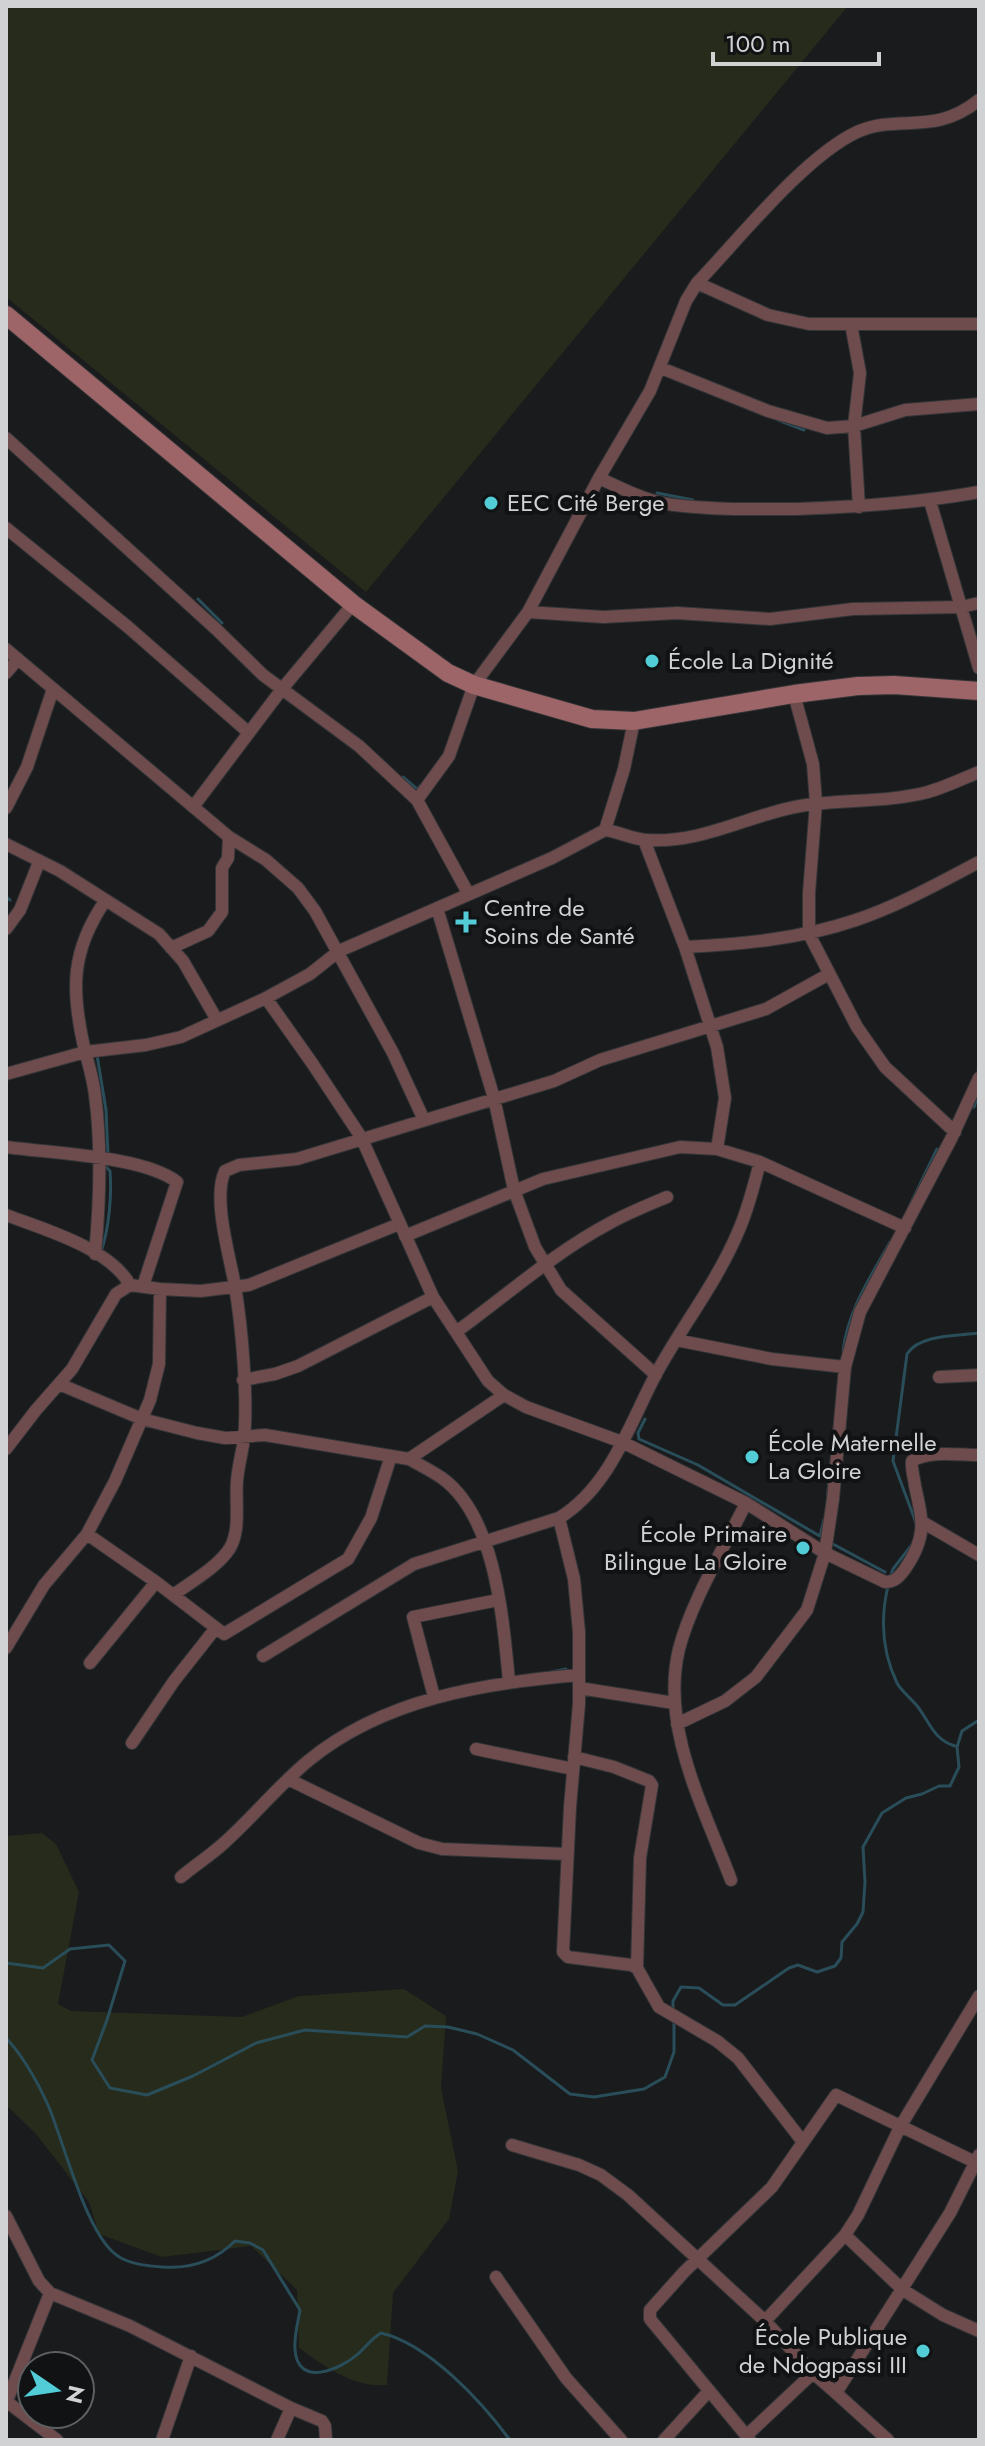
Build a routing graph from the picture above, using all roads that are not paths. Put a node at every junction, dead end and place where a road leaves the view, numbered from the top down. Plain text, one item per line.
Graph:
1 (979, 100) edge
2 (697, 283) junction
3 (6, 315) edge
4 (851, 324) junction
5 (979, 324) edge
6 (661, 368) junction
7 (979, 404) edge
8 (854, 426) junction
9 (6, 438) edge
10 (599, 478) junction
11 (979, 492) edge
12 (930, 501) junction
13 (859, 507) junction
14 (6, 528) edge
15 (979, 603) edge
16 (353, 604) junction
17 (961, 607) junction
18 (528, 612) junction
19 (6, 649) edge
20 (18, 659) junction
21 (979, 668) edge
22 (6, 673) edge
23 (474, 685) junction
24 (53, 689) junction
25 (282, 689) junction
26 (979, 691) edge
27 (794, 694) junction
28 (634, 721) junction
29 (248, 732) junction
30 (979, 772) edge
31 (417, 800) junction
32 (816, 803) junction
33 (193, 807) junction
34 (6, 808) edge
35 (605, 830) junction
36 (229, 837) junction
37 (644, 840) junction
38 (6, 844) edge
39 (39, 862) junction
40 (979, 862) edge
41 (468, 893) junction
42 (105, 901) junction
43 (437, 908) junction
44 (6, 929) edge
45 (809, 934) junction
46 (685, 947) junction
47 (171, 948) junction
48 (339, 951) junction
49 (829, 974) junction
50 (266, 998) junction
51 (217, 1020) junction
52 (711, 1028) junction
53 (85, 1052) junction
54 (6, 1074) edge
55 (979, 1078) edge
56 (494, 1098) junction
57 (424, 1120) junction
58 (955, 1132) junction
59 (361, 1137) junction
60 (6, 1147) edge
61 (717, 1149) junction
62 (103, 1159) junction
63 (760, 1162) junction
64 (514, 1190) junction
65 (667, 1197) dead end
66 (6, 1215) edge
67 (905, 1228) junction
68 (402, 1230) junction
69 (95, 1254) junction
70 (544, 1265) junction
71 (136, 1285) junction
72 (235, 1288) junction
73 (160, 1289) junction
74 (433, 1297) junction
75 (456, 1332) junction
76 (676, 1340) junction
77 (845, 1367) junction
78 (656, 1375) junction
79 (979, 1375) edge
80 (939, 1377) dead end
81 (243, 1380) junction
82 (59, 1384) junction
83 (504, 1395) junction
84 (142, 1419) junction
85 (244, 1438) junction
86 (622, 1442) junction
87 (6, 1449) edge
88 (979, 1455) edge
89 (391, 1456) junction
90 (409, 1459) junction
91 (746, 1503) junction
92 (559, 1518) junction
93 (924, 1523) junction
94 (87, 1534) junction
95 (484, 1542) junction
96 (825, 1553) junction
97 (979, 1555) edge
98 (156, 1582) junction
99 (173, 1595) junction
100 (498, 1600) junction
101 (215, 1629) junction
102 (6, 1648) edge
103 (263, 1656) dead end
104 (90, 1663) dead end
105 (509, 1681) junction
106 (579, 1681) junction
107 (434, 1697) junction
108 (674, 1703) junction
109 (677, 1724) junction
110 (132, 1743) dead end
111 (476, 1749) dead end
112 (574, 1763) junction
113 (288, 1779) junction
114 (567, 1854) junction
115 (181, 1877) dead end
116 (731, 1880) dead end
117 (637, 1968) junction
118 (979, 1996) edge
119 (900, 2127) junction
120 (803, 2142) junction
121 (512, 2145) dead end
122 (977, 2160) edge
123 (6, 2216) edge
124 (845, 2235) junction
125 (19, 2241) junction
126 (6, 2250) edge
127 (698, 2259) junction
128 (496, 2277) dead end
129 (903, 2290) junction
130 (50, 2293) junction
131 (765, 2321) junction
132 (979, 2331) edge
133 (191, 2356) junction
134 (813, 2373) junction
135 (708, 2392) junction
136 (836, 2393) junction
137 (6, 2401) edge
138 (291, 2408) junction
139 (748, 2438) edge
140 (57, 2440) edge
141 (162, 2440) edge
142 (277, 2440) edge
143 (326, 2440) edge
144 (621, 2440) edge
145 (664, 2440) edge
146 (888, 2440) edge

1 - 2 street
2 - 4 street
2 - 6 street
3 - 16 main road
4 - 5 street
4 - 8 street
6 - 8 street
6 - 10 street
7 - 8 street
8 - 13 street
9 - 25 street
10 - 13 street
10 - 18 street
11 - 12 street
12 - 13 street
12 - 17 street
14 - 29 street
15 - 17 street
16 - 23 main road
16 - 25 street
17 - 18 street
17 - 21 street
18 - 23 street
19 - 20 street
20 - 22 street
20 - 24 street
23 - 28 main road
23 - 31 street
24 - 33 street
24 - 34 street
25 - 29 street
25 - 31 street
26 - 27 main road
27 - 28 main road
27 - 32 street
28 - 35 street
29 - 33 street
30 - 32 street
31 - 41 street
32 - 37 street
32 - 45 street
33 - 36 street
35 - 37 street
35 - 41 street
36 - 47 street
36 - 48 street
37 - 46 street
38 - 39 street
39 - 42 street
39 - 44 street
40 - 45 street
41 - 43 street
42 - 47 street
42 - 53 street
43 - 48 street
43 - 56 street
45 - 46 street
45 - 49 street
46 - 52 street
47 - 51 street
48 - 50 street
48 - 57 street
49 - 52 street
49 - 58 street
50 - 51 street
50 - 59 street
51 - 53 street
52 - 56 street
52 - 61 street
53 - 54 street
53 - 62 street
55 - 58 street
56 - 57 street
56 - 64 street
57 - 59 street
58 - 67 street
59 - 68 street
59 - 72 street
60 - 62 street
61 - 63 street
61 - 64 street
62 - 69 street
62 - 71 street
63 - 67 street
63 - 76 street
64 - 68 street
64 - 70 street
65 - 70 street
66 - 69 street
67 - 77 street
68 - 72 street
68 - 74 street
69 - 71 street
70 - 75 street
70 - 78 street
71 - 73 street
71 - 82 street
72 - 73 street
72 - 81 street
73 - 84 street
74 - 75 street
74 - 81 street
75 - 83 street
76 - 77 street
76 - 78 street
77 - 96 street
78 - 86 street
79 - 80 street
81 - 85 street
82 - 84 street
82 - 87 street
83 - 86 street
83 - 90 street
84 - 85 street
84 - 94 street
85 - 89 street
85 - 99 street
86 - 91 street
86 - 92 street
88 - 93 street
89 - 90 street
89 - 101 street
90 - 95 street
91 - 96 street
91 - 108 street
92 - 95 street
92 - 106 street
93 - 96 street
93 - 97 street
94 - 98 street
94 - 102 street
95 - 100 street
95 - 103 street
96 - 109 street
98 - 99 street
98 - 104 street
99 - 101 street
100 - 105 street
100 - 107 street
101 - 110 street
105 - 106 street
105 - 107 street
106 - 108 street
106 - 112 street
107 - 113 street
108 - 109 street
109 - 116 street
111 - 112 street
112 - 114 street
112 - 117 street
113 - 114 street
113 - 115 street
114 - 117 street
117 - 120 street
118 - 119 street
119 - 120 street
119 - 122 street
119 - 124 street
120 - 127 street
121 - 127 street
122 - 129 street
123 - 125 street
124 - 129 street
124 - 131 street
125 - 126 street
125 - 130 street
127 - 131 street
127 - 135 street
128 - 144 street
129 - 132 street
129 - 136 street
130 - 133 street
130 - 137 street
131 - 134 street
133 - 138 street
133 - 141 street
134 - 136 street
134 - 139 street
135 - 139 street
135 - 145 street
136 - 146 street
137 - 140 street
138 - 142 street
138 - 143 street

